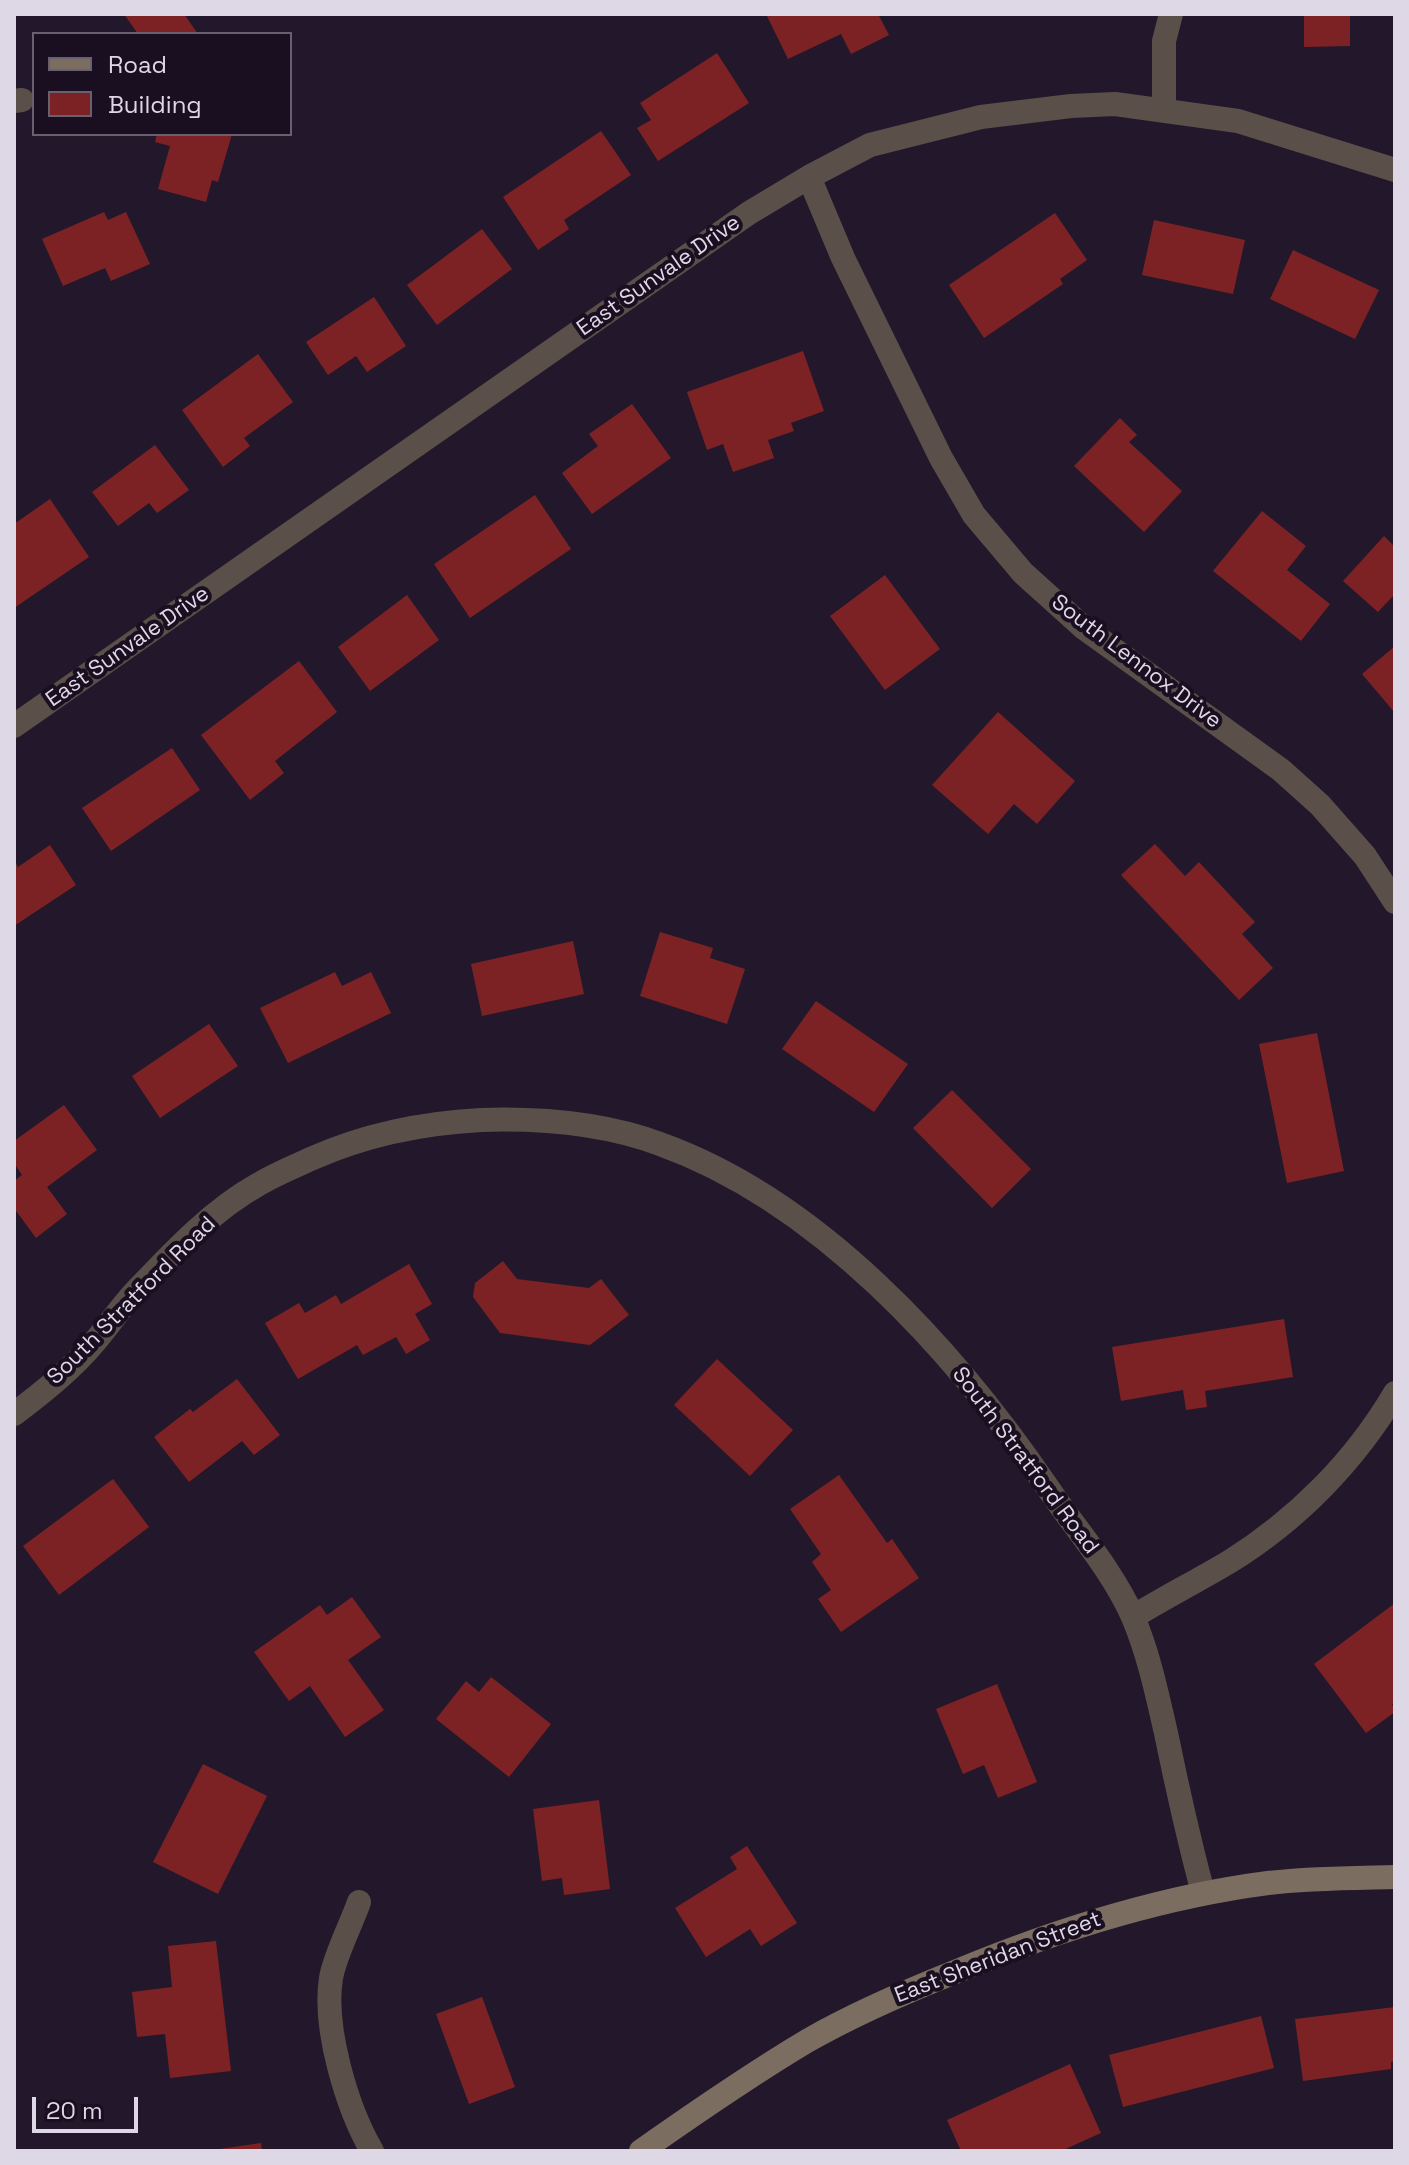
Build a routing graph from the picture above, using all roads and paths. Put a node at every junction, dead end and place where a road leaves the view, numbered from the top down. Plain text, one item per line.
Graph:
1 (1171, 14) edge
2 (1164, 109) junction
3 (1395, 170) edge
4 (809, 177) junction
5 (14, 726) edge
6 (1395, 902) edge
7 (1395, 1393) edge
8 (14, 1414) edge
9 (1133, 1617) junction
10 (1395, 1877) edge
11 (1203, 1893) junction
12 (359, 1902) dead end
13 (372, 2151) edge
14 (641, 2151) edge

1 - 2 street
2 - 3 street, East Sunvale Drive
2 - 4 street, East Sunvale Drive
4 - 5 street, East Sunvale Drive
4 - 6 street, South Lennox Drive
7 - 9 street
8 - 9 street, South Stratford Road
9 - 11 street, South Stratford Road
10 - 11 street, East Sheridan Street
11 - 14 street, East Sheridan Street
12 - 13 street

